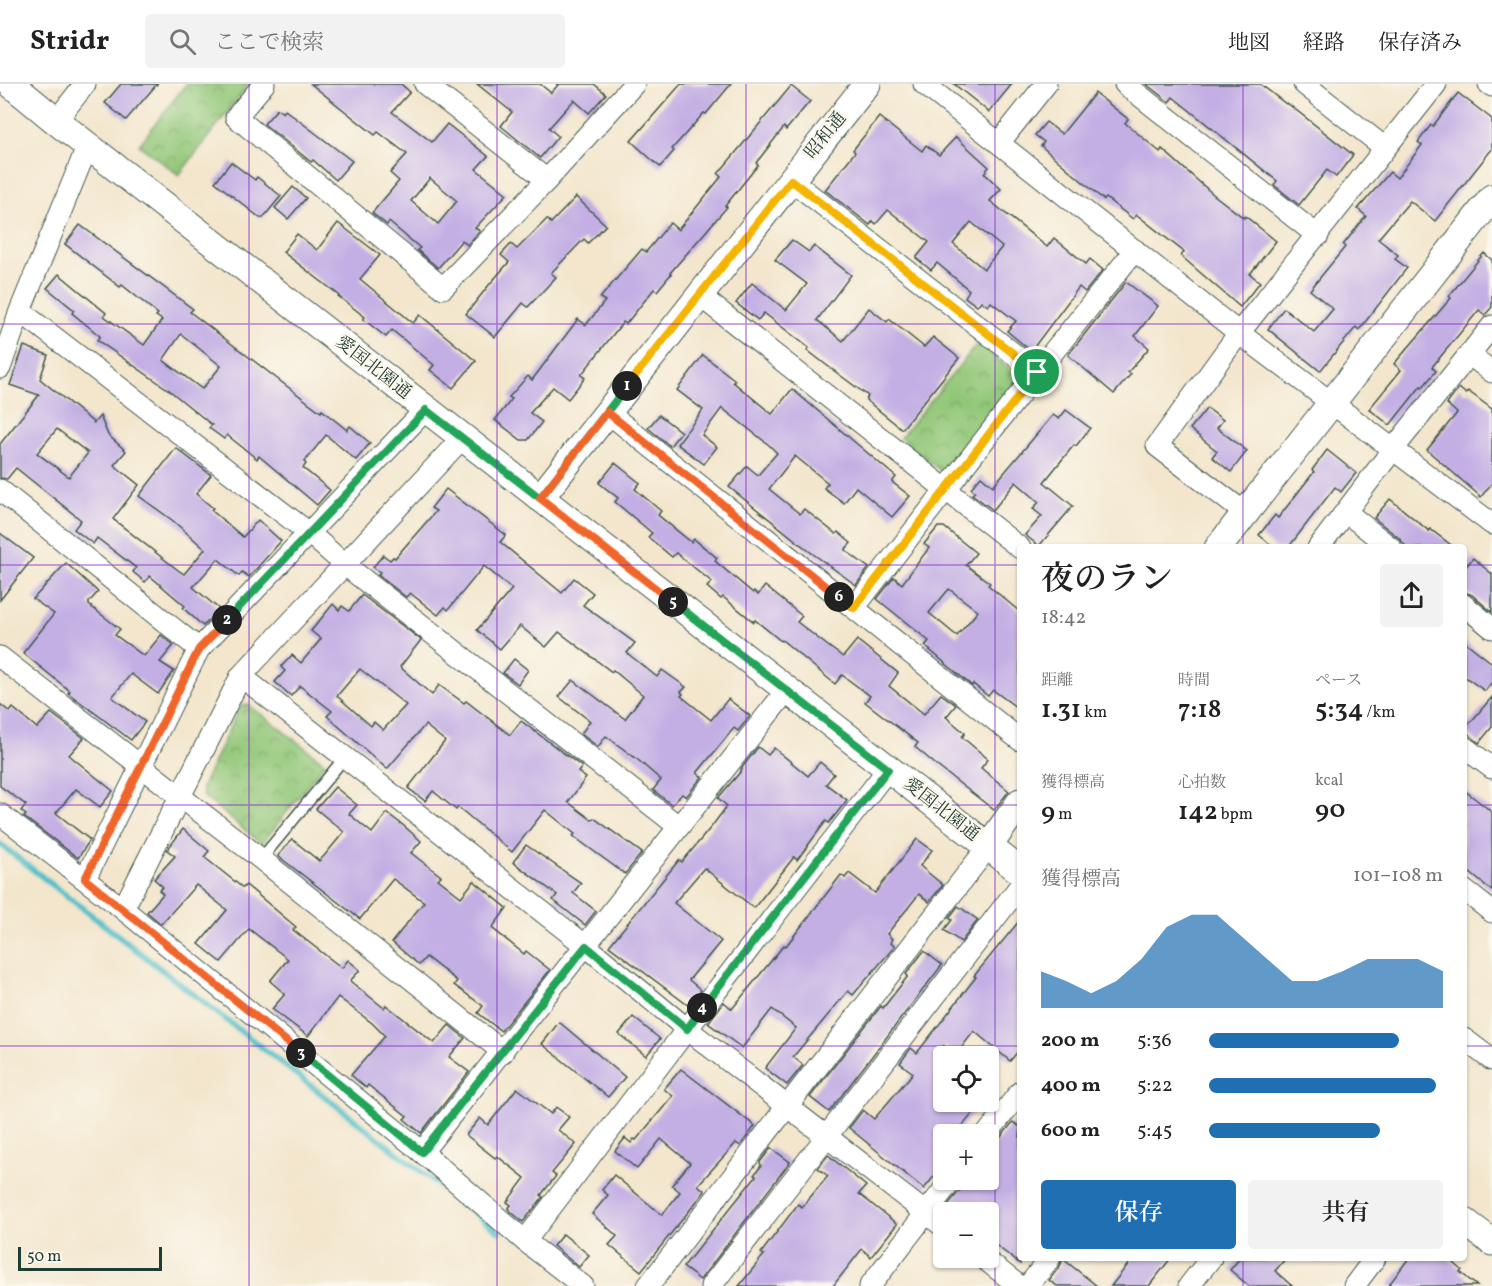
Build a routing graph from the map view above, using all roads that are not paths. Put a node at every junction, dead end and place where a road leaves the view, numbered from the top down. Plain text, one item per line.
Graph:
1 (11, 84) edge
2 (85, 84) edge
3 (264, 84) edge
4 (425, 84) edge
5 (634, 84) edge
6 (867, 84) edge
7 (924, 84) edge
8 (1046, 84) edge
9 (1125, 84) edge
10 (1304, 84) edge
11 (1436, 84) edge
12 (56, 121) junction
13 (999, 143) junction
14 (88, 145) junction
15 (1385, 148) junction
16 (547, 180) junction
17 (791, 180) junction
18 (1492, 198) edge
19 (1318, 236) junction
20 (1135, 250) junction
21 (699, 295) junction
22 (20, 311) junction
23 (1492, 326) edge
24 (1239, 333) junction
25 (1470, 355) junction
26 (0, 368) edge
27 (1037, 372) junction
28 (1492, 372) edge
29 (1330, 403) junction
30 (426, 410) junction
31 (607, 412) junction
32 (463, 437) junction
33 (1394, 448) junction
34 (946, 489) junction
35 (0, 490) edge
36 (540, 498) junction
37 (1346, 512) junction
38 (1245, 513) junction
39 (1492, 524) edge
40 (309, 533) junction
41 (1221, 544) edge
42 (1321, 544) edge
43 (1386, 544) edge
44 (1017, 546) edge
45 (345, 565) junction
46 (1467, 607) edge
47 (854, 608) junction
48 (1492, 627) edge
49 (199, 649) junction
50 (0, 657) edge
51 (241, 676) junction
52 (787, 690) junction
53 (1017, 738) edge
54 (1467, 749) edge
55 (345, 757) junction
56 (141, 767) junction
57 (1492, 768) edge
58 (888, 769) junction
59 (181, 798) junction
60 (1017, 806) edge
61 (0, 814) edge
62 (678, 826) junction
63 (988, 847) junction
64 (261, 860) junction
65 (1017, 868) edge
66 (85, 879) junction
67 (1017, 890) edge
68 (1467, 892) edge
69 (123, 909) junction
70 (1492, 912) edge
71 (586, 946) junction
72 (687, 1029) junction
73 (1467, 1041) edge
74 (503, 1052) junction
75 (1492, 1060) edge
76 (1017, 1096) edge
77 (788, 1106) junction
78 (995, 1124) edge
79 (826, 1137) junction
80 (422, 1152) junction
81 (944, 1190) edge
82 (926, 1213) junction
83 (933, 1218) edge
84 (1467, 1223) edge
85 (525, 1241) junction
86 (1492, 1242) edge
87 (1048, 1261) edge
88 (1209, 1261) edge
89 (1373, 1261) edge
90 (996, 1268) edge
91 (583, 1286) edge
92 (648, 1286) edge
93 (711, 1286) edge
94 (870, 1286) edge
95 (1019, 1286) edge
96 (1028, 1286) edge
97 (1189, 1286) edge
98 (1354, 1286) edge

1 - 12 street, 愛国北園通
2 - 12 street
3 - 16 street
4 - 16 street
5 - 16 street
6 - 17 street, 昭和通
7 - 13 street
8 - 13 street
9 - 19 street
10 - 15 street
11 - 15 street
12 - 14 street, 愛国北園通
13 - 20 street
14 - 22 street
14 - 30 street, 愛国北園通
15 - 19 street
17 - 21 street, 昭和通
17 - 27 street
18 - 29 street
19 - 24 street
20 - 24 street
20 - 27 street
21 - 31 street, 昭和通
21 - 34 street
22 - 26 street
22 - 40 street
23 - 25 street
24 - 29 street
24 - 38 street
25 - 28 street
25 - 33 street
27 - 34 street
29 - 33 street
29 - 38 street
30 - 32 street, 愛国北園通
30 - 40 street
31 - 36 street, 昭和通
31 - 47 street
32 - 36 street, 愛国北園通
32 - 45 street
33 - 37 street
33 - 39 street
34 - 44 street
34 - 47 street
35 - 49 street
36 - 52 street, 愛国北園通
37 - 42 street
37 - 43 street
38 - 41 street
40 - 45 street
40 - 49 street
45 - 51 street
45 - 62 street
46 - 48 street
47 - 53 street
49 - 56 street
50 - 56 street
51 - 55 street
51 - 59 street
52 - 58 street, 愛国北園通
52 - 62 street
54 - 57 street
55 - 64 lane
55 - 71 street
56 - 59 street
56 - 66 street
58 - 63 street, 愛国北園通
58 - 72 street
59 - 64 street
59 - 69 street
60 - 63 street
61 - 66 street
62 - 71 street
63 - 65 street, 愛国北園通
63 - 77 street
64 - 74 street
66 - 69 street
67 - 79 street
68 - 70 street
69 - 80 street
71 - 72 street
71 - 74 street
72 - 77 street
72 - 85 street
73 - 75 street
74 - 80 street
76 - 78 street
77 - 79 street
77 - 92 street
79 - 82 street
79 - 93 street
80 - 85 street
81 - 82 street
82 - 83 street
82 - 94 street
84 - 86 street
85 - 91 street
87 - 96 street
88 - 97 street
89 - 98 street
90 - 95 street

